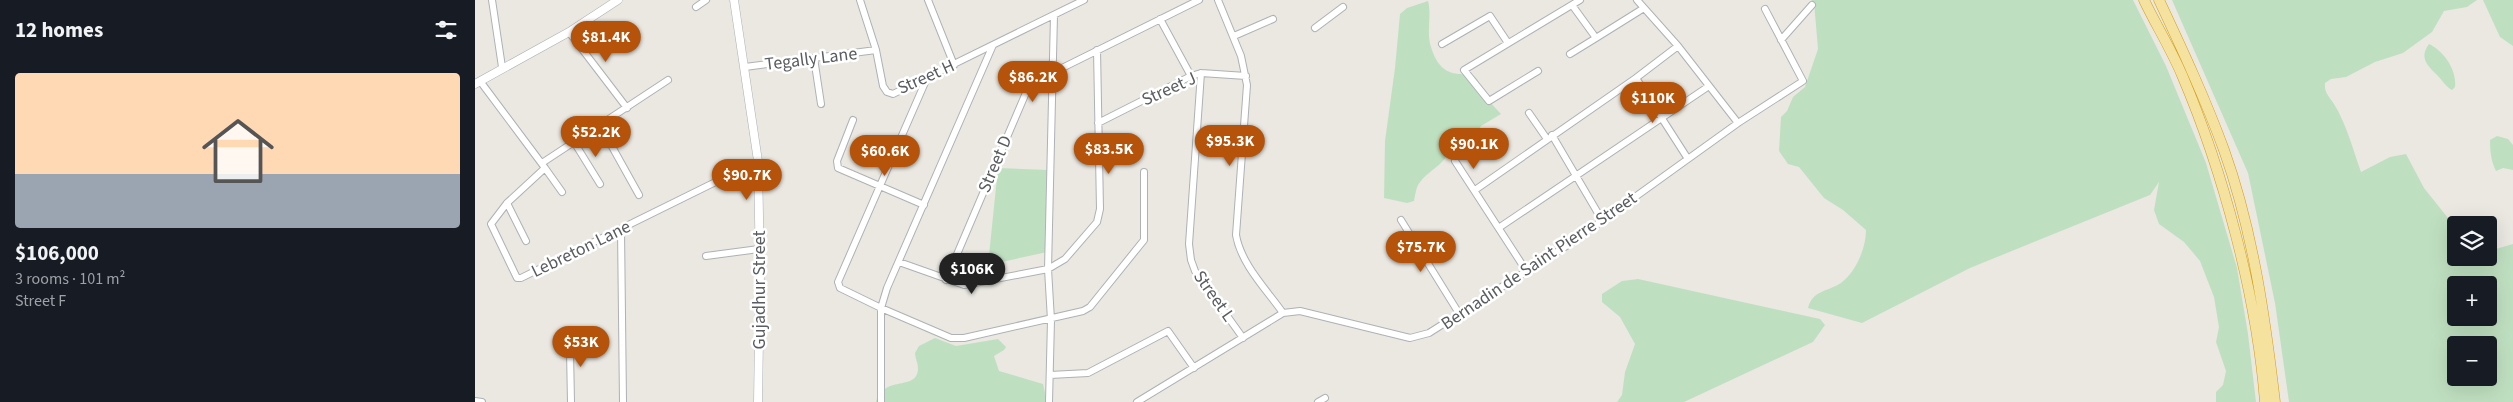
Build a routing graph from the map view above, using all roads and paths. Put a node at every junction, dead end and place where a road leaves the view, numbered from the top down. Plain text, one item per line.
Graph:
1 (493, 0) edge
2 (619, 0) edge
3 (706, 0) edge
4 (733, 0) edge
5 (860, 0) edge
6 (928, 0) edge
7 (1084, 0) edge
8 (1199, 0) edge
9 (1218, 0) edge
10 (1580, 0) edge
11 (1637, 0) edge
12 (2144, 0) edge
13 (2159, 0) edge
14 (1571, 5) junction
15 (1812, 5) dead end
16 (1343, 6) dead end
17 (697, 7) dead end
18 (1644, 8) junction
19 (1765, 9) dead end
20 (1054, 15) junction
21 (1160, 20) junction
22 (1273, 20) dead end
23 (1315, 28) dead end
24 (569, 32) junction
25 (1234, 36) junction
26 (1596, 38) junction
27 (1781, 40) junction
28 (1508, 43) junction
29 (1442, 44) dead end
30 (993, 45) junction
31 (1678, 46) junction
32 (876, 50) junction
33 (1097, 50) junction
34 (1570, 54) dead end
35 (814, 58) junction
36 (954, 65) junction
37 (502, 67) junction
38 (745, 67) junction
39 (1538, 72) dead end
40 (1052, 73) junction
41 (1201, 73) junction
42 (1191, 76) junction
43 (1246, 76) junction
44 (927, 78) junction
45 (1636, 78) junction
46 (668, 80) dead end
47 (477, 82) edge
48 (1709, 86) junction
49 (821, 104) dead end
50 (627, 108) junction
51 (1529, 113) dead end
52 (1662, 119) junction
53 (853, 120) dead end
54 (1097, 122) junction
55 (1738, 123) junction
56 (601, 125) junction
57 (1550, 137) junction
58 (574, 142) junction
59 (1688, 159) junction
60 (758, 161) junction
61 (1455, 161) dead end
62 (544, 165) junction
63 (1144, 172) dead end
64 (1576, 176) junction
65 (600, 184) dead end
66 (880, 186) junction
67 (1475, 190) junction
68 (562, 192) dead end
69 (639, 195) dead end
70 (507, 203) junction
71 (924, 205) junction
72 (1401, 220) dead end
73 (1602, 220) junction
74 (1500, 228) junction
75 (621, 230) junction
76 (526, 241) dead end
77 (759, 249) junction
78 (706, 256) dead end
79 (899, 262) junction
80 (1049, 268) junction
81 (1527, 272) junction
82 (945, 280) junction
83 (881, 308) junction
84 (1283, 313) junction
85 (1460, 315) junction
86 (1051, 320) junction
87 (1243, 338) junction
88 (567, 343) dead end
89 (1194, 368) junction
90 (1050, 375) junction
91 (1325, 398) dead end
92 (475, 401) edge
93 (482, 402) edge
94 (571, 402) edge
95 (623, 402) edge
96 (758, 402) edge
97 (881, 402) edge
98 (1049, 402) edge
99 (1137, 402) edge
100 (1318, 402) edge
101 (2265, 402) edge
102 (2275, 402) edge

1 - 37 street
2 - 24 street
3 - 17 street
4 - 38 street, Gujadhur Street
5 - 32 street
6 - 36 street
7 - 20 street, Street H
8 - 21 street, Street D
9 - 25 street
10 - 14 street
11 - 18 street
12 - 101 highway
13 - 102 highway
14 - 26 street
14 - 28 street
15 - 27 street
16 - 23 street
18 - 26 street
18 - 31 street
19 - 27 street
20 - 30 street, Street H
20 - 40 street
21 - 33 street, Street D
21 - 42 street
22 - 25 street
24 - 37 street
24 - 50 street
25 - 43 street
26 - 34 street
27 - 55 street, Bernadin de Saint Pierre Street
28 - 29 street
28 - 39 street
30 - 36 street, Street H
30 - 71 street
31 - 45 street
31 - 48 street
32 - 35 street, Tegally Lane
32 - 44 street, Street H
33 - 40 street, Street D
33 - 54 street
35 - 38 street, Tegally Lane
35 - 49 street
36 - 44 street, Street H
37 - 47 street
38 - 60 street, Gujadhur Street
40 - 80 street
40 - 82 street, Street D
41 - 42 street, Street J
41 - 43 street, Street J
41 - 87 street, Street L
42 - 54 street, Street J
43 - 84 street
44 - 66 street
45 - 52 street
45 - 57 street
46 - 50 street, Lebreton Lane
47 - 62 street
48 - 52 street
48 - 55 street
50 - 56 street, Lebreton Lane
51 - 57 street
52 - 59 street
52 - 64 street
53 - 66 street
54 - 80 street
55 - 59 street, Bernadin de Saint Pierre Street
56 - 58 street, Lebreton Lane
56 - 69 street
57 - 64 street
57 - 67 street
58 - 62 street, Lebreton Lane
58 - 65 street
59 - 73 street, Bernadin de Saint Pierre Street
60 - 75 street, Lebreton Lane
60 - 77 street, Gujadhur Street
61 - 67 street
62 - 68 street
62 - 70 street, Lebreton Lane
63 - 86 street
64 - 73 street
64 - 74 street
66 - 71 street
66 - 83 street
67 - 74 street
70 - 75 street, Lebreton Lane
70 - 76 street
71 - 79 street
72 - 85 street
73 - 81 street, Bernadin de Saint Pierre Street
74 - 81 street
75 - 95 street
77 - 78 street
77 - 96 street, Gujadhur Street
79 - 82 street
79 - 83 street
80 - 82 street
80 - 86 street
81 - 85 street, Bernadin de Saint Pierre Street
83 - 86 street
83 - 97 street
84 - 85 street, Bernadin de Saint Pierre Street
84 - 87 street
86 - 90 street
87 - 89 street
88 - 94 street
89 - 90 street
89 - 99 street
90 - 98 street
91 - 100 street
92 - 93 street

